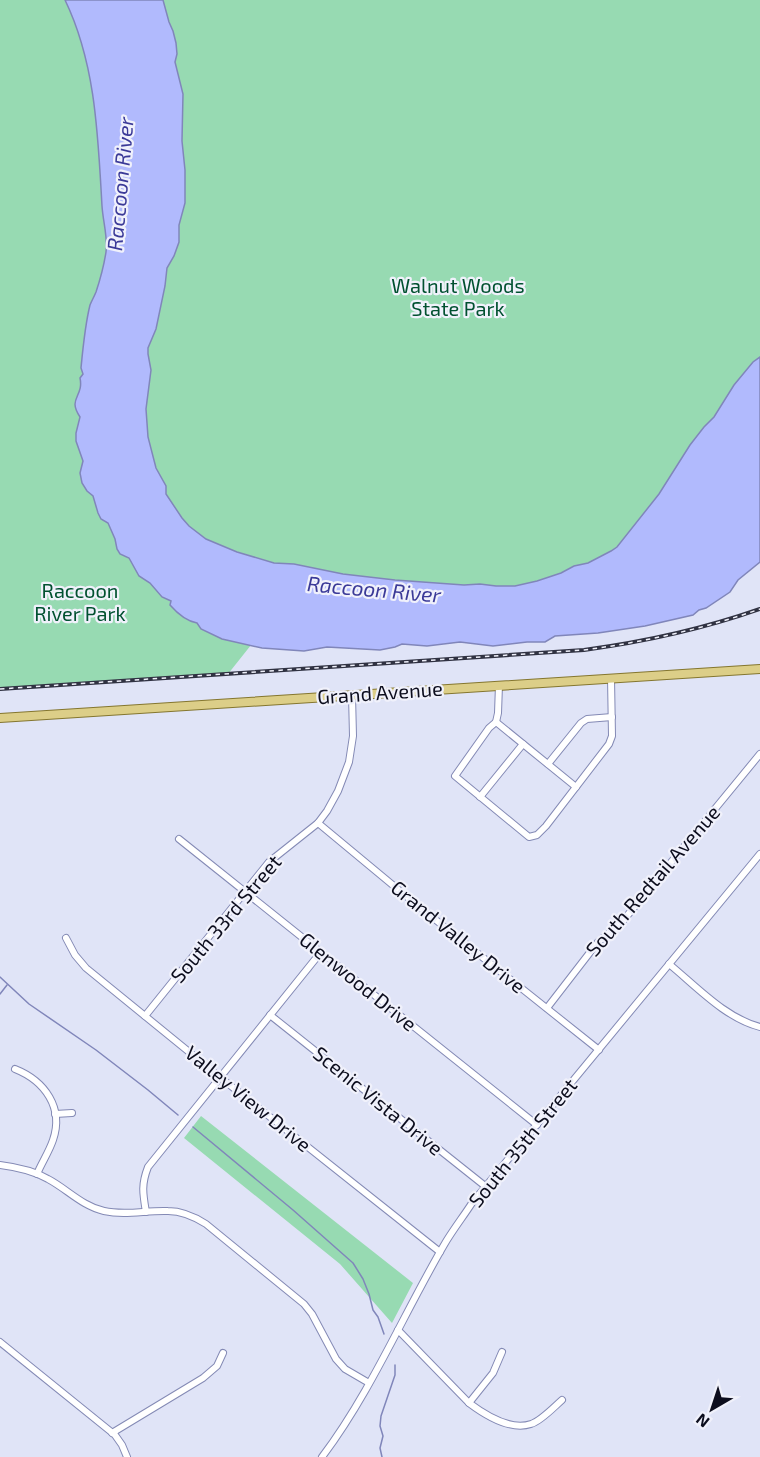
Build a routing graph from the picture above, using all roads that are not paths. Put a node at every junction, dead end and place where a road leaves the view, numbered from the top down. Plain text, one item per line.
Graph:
1 (760, 669) edge
2 (611, 678) junction
3 (499, 685) junction
4 (351, 695) junction
5 (0, 717) edge
6 (612, 717) junction
7 (496, 722) junction
8 (523, 744) junction
9 (760, 754) edge
10 (548, 765) junction
11 (576, 787) junction
12 (480, 797) junction
13 (318, 823) junction
14 (179, 839) dead end
15 (760, 854) edge
16 (245, 892) junction
17 (66, 938) dead end
18 (321, 952) junction
19 (669, 964) junction
20 (547, 1008) junction
21 (270, 1015) junction
22 (145, 1016) junction
23 (760, 1026) edge
24 (599, 1050) junction
25 (15, 1069) dead end
26 (220, 1077) junction
27 (72, 1113) dead end
28 (55, 1114) junction
29 (537, 1125) junction
30 (0, 1165) edge
31 (37, 1174) junction
32 (485, 1186) junction
33 (146, 1212) junction
34 (440, 1252) junction
35 (398, 1330) junction
36 (0, 1342) edge
37 (502, 1352) dead end
38 (223, 1353) dead end
39 (369, 1383) junction
40 (562, 1400) dead end
41 (469, 1403) junction
42 (112, 1433) junction
43 (126, 1457) edge
44 (322, 1457) edge

1 - 2 main road, Grand Avenue
2 - 3 main road, Grand Avenue
2 - 6 street
3 - 4 main road, Grand Avenue
3 - 7 street
4 - 5 main road, Grand Avenue
4 - 13 street, South 33rd Street
6 - 10 street
6 - 11 street
7 - 8 street
7 - 12 street
8 - 10 street
8 - 12 street
9 - 20 street, South Redtail Avenue
10 - 11 street
11 - 12 street
13 - 16 street, South 33rd Street
13 - 20 street, Grand Valley Drive
14 - 16 street, Glenwood Drive
15 - 19 street, South 35th Street
16 - 18 street, Glenwood Drive
16 - 22 street, South 33rd Street
17 - 22 street, Valley View Drive
18 - 21 street
18 - 29 street, Glenwood Drive
19 - 23 street
19 - 24 street, South 35th Street
20 - 24 street, Grand Valley Drive
21 - 26 street
21 - 32 street, Scenic Vista Drive
22 - 26 street, Valley View Drive
24 - 29 street, South 35th Street
25 - 28 street
26 - 33 street
26 - 34 street, Valley View Drive
27 - 28 street
28 - 31 street
29 - 32 street, South 35th Street
30 - 31 street
31 - 33 street
32 - 34 street, South 35th Street
33 - 39 street
34 - 35 street, South 35th Street
35 - 39 street, South 35th Street
35 - 41 street
36 - 42 street
37 - 41 street
38 - 42 street
39 - 44 street, South 35th Street
40 - 41 street
42 - 43 street

